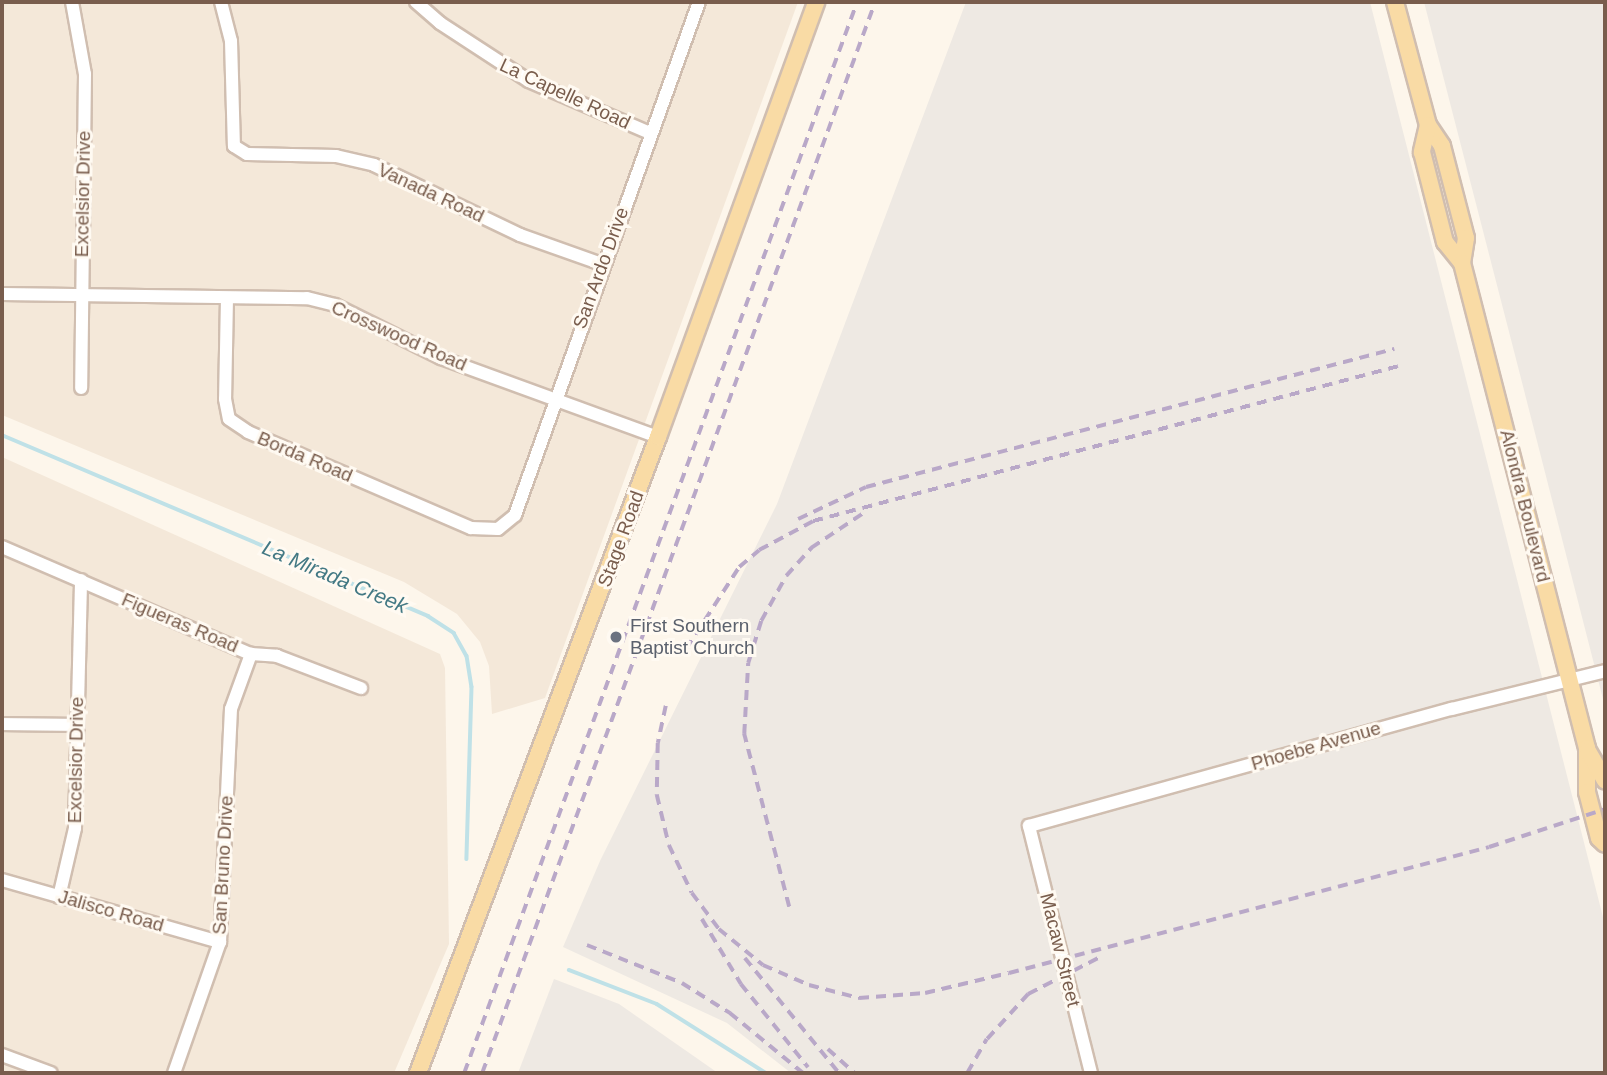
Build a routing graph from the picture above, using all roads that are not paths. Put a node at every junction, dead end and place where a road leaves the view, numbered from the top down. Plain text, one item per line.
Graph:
1 (72, 2) edge
2 (221, 2) edge
3 (416, 2) edge
4 (699, 2) edge
5 (816, 2) edge
6 (1395, 2) edge
7 (650, 133) junction
8 (602, 264) junction
9 (2, 294) edge
10 (82, 294) junction
11 (226, 298) junction
12 (82, 388) dead end
13 (555, 400) junction
14 (658, 437) junction
15 (498, 529) joint
16 (2, 547) edge
17 (81, 580) junction
18 (251, 654) junction
19 (1605, 671) edge
20 (1569, 681) junction
21 (361, 688) dead end
22 (2, 724) edge
23 (76, 725) junction
24 (1587, 748) junction
25 (1605, 781) edge
26 (1029, 826) joint
27 (1605, 844) edge
28 (2, 880) edge
29 (60, 897) junction
30 (220, 942) junction
31 (2, 1055) edge
32 (51, 1073) edge
33 (174, 1073) edge
34 (418, 1073) edge
35 (1091, 1073) edge

1 - 10 street, Excelsior Drive
2 - 8 street, Vanada Road
3 - 7 street, La Capelle Road
4 - 7 street, San Ardo Drive
5 - 14 main road, Stage Road
6 - 20 main road, Alondra Boulevard
7 - 8 street, San Ardo Drive
8 - 13 street, San Ardo Drive
9 - 10 street, Crosswood Road
10 - 11 street, Crosswood Road
10 - 12 street, Excelsior Drive
11 - 13 street, Crosswood Road
11 - 15 street, Borda Road
13 - 14 street, Crosswood Road
13 - 15 street, San Ardo Drive
14 - 34 main road, Stage Road
16 - 17 street, Figueras Road
17 - 18 street, Figueras Road
17 - 23 street, Excelsior Drive
18 - 21 street, Figueras Road
18 - 30 street, San Bruno Drive
19 - 20 street, Phoebe Avenue
20 - 24 main road, Alondra Boulevard
20 - 26 street, Phoebe Avenue
22 - 23 street
23 - 29 street, Excelsior Drive
24 - 25 main road, Alondra Boulevard
24 - 27 main road, Alondra Boulevard
26 - 35 street, Macaw Street
28 - 29 street, Jalisco Road
29 - 30 street, Jalisco Road
30 - 33 street, San Bruno Drive
31 - 32 street

